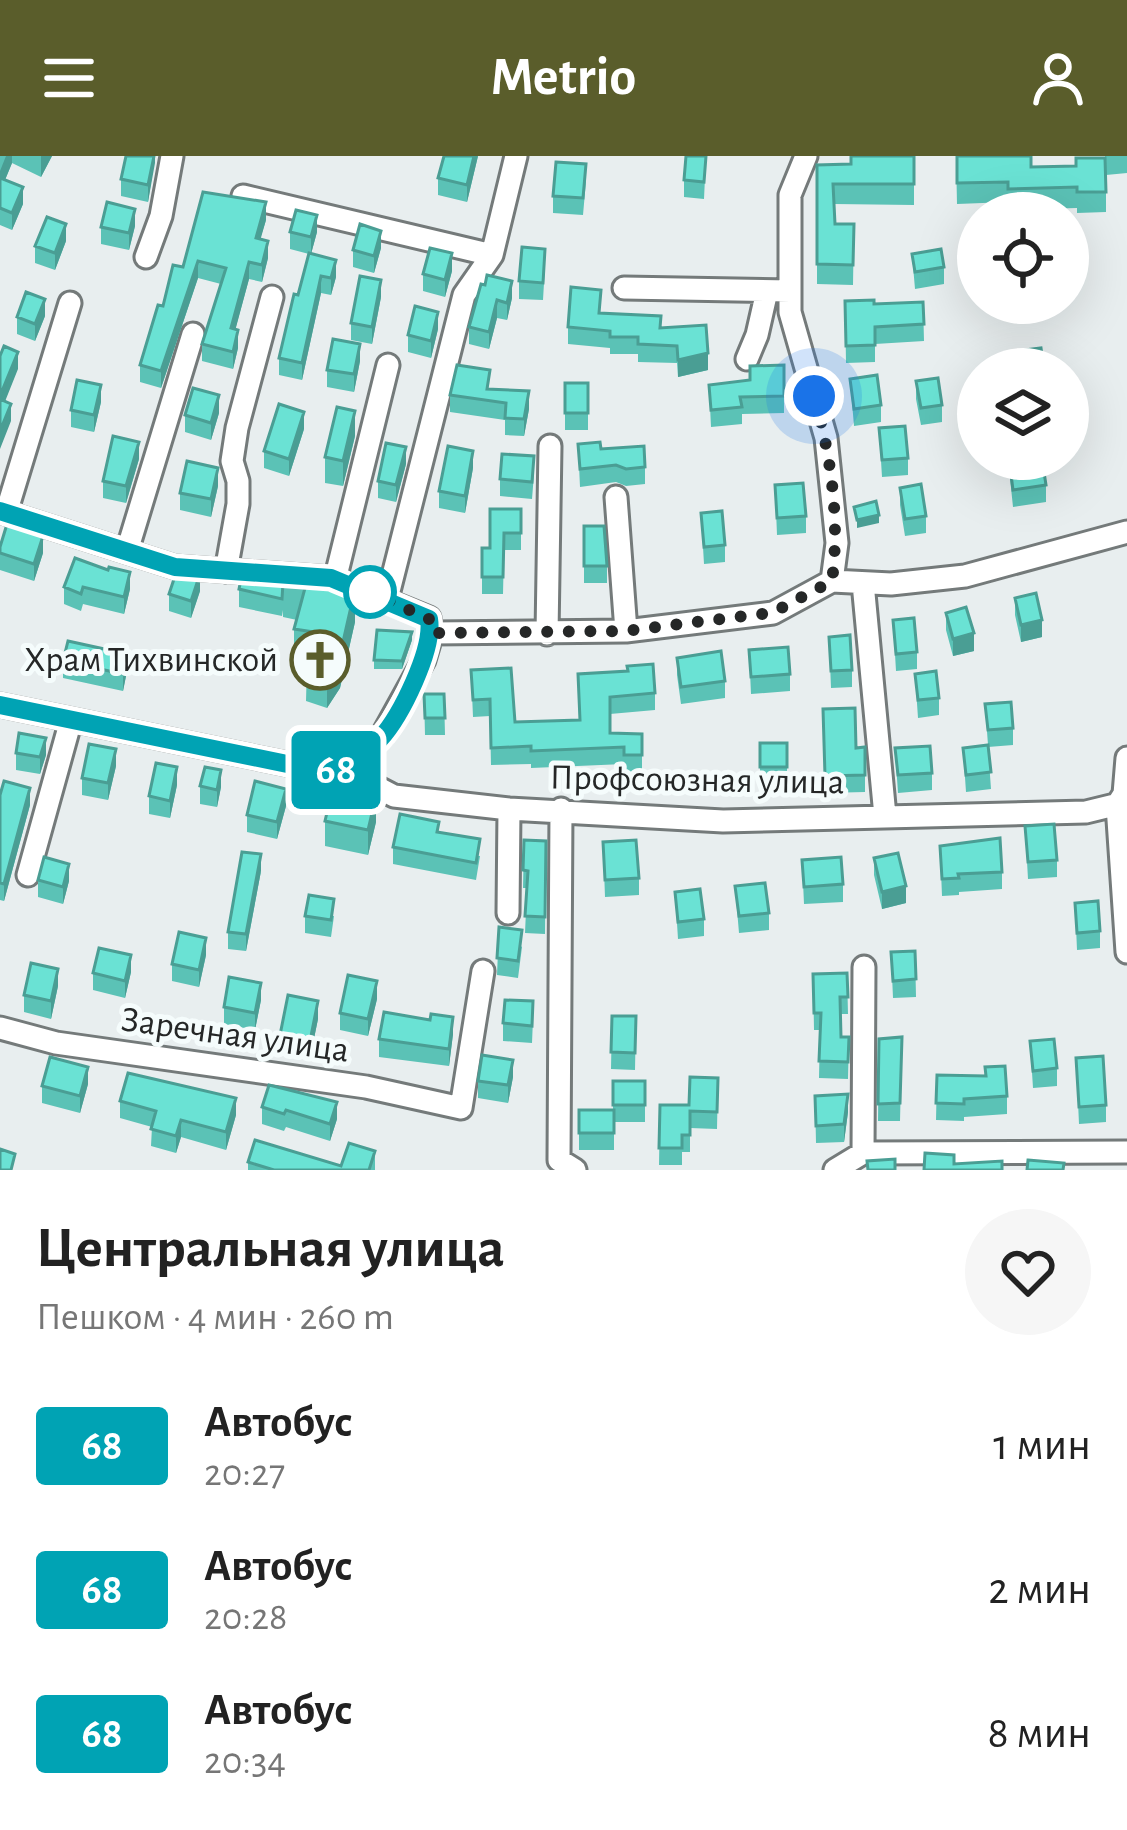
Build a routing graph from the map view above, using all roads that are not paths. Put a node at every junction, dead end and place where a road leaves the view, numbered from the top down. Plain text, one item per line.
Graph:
1 (172, 156) edge
2 (517, 156) edge
3 (806, 156) edge
4 (243, 196) edge
5 (492, 255) junction
6 (146, 257) dead end
7 (624, 288) dead end
8 (766, 291) junction
9 (790, 291) junction
10 (272, 298) dead end
11 (70, 303) dead end
12 (193, 334) dead end
13 (747, 359) dead end
14 (388, 365) dead end
15 (550, 446) dead end
16 (616, 497) dead end
17 (3, 512) edge
18 (1127, 532) edge
19 (127, 551) junction
20 (226, 571) junction
21 (335, 580) junction
22 (832, 581) junction
23 (863, 583) junction
24 (387, 599) junction
25 (626, 631) junction
26 (432, 633) junction
27 (548, 634) junction
28 (0, 705) edge
29 (70, 720) junction
30 (1127, 758) edge
31 (344, 770) junction
32 (1122, 804) edge
33 (509, 809) junction
34 (561, 809) junction
35 (885, 816) junction
36 (28, 875) dead end
37 (508, 913) dead end
38 (1127, 952) edge
39 (864, 967) dead end
40 (484, 971) dead end
41 (0, 1028) edge
42 (1127, 1152) edge
43 (863, 1153) junction
44 (575, 1170) edge
45 (835, 1170) edge

1 - 6 street
2 - 5 street
3 - 9 street
4 - 5 street
5 - 24 street
7 - 8 street
8 - 9 street
8 - 13 street
9 - 22 street
10 - 20 street
11 - 17 street
12 - 19 street
14 - 21 street
15 - 27 street
16 - 25 street
17 - 19 street
18 - 23 street
19 - 20 street
20 - 21 street
21 - 24 street
22 - 23 street
22 - 25 street
23 - 35 street
24 - 26 street
25 - 27 street
26 - 27 street
26 - 31 street
28 - 29 street, Профсоюзная улица
29 - 31 street, Профсоюзная улица
29 - 36 street
30 - 32 street
31 - 33 street, Профсоюзная улица
32 - 35 street, Профсоюзная улица
32 - 38 street
33 - 34 street, Профсоюзная улица
33 - 37 street
34 - 35 street, Профсоюзная улица
34 - 44 street
39 - 43 street
40 - 41 street, Заречная улица
42 - 43 street
43 - 45 street

